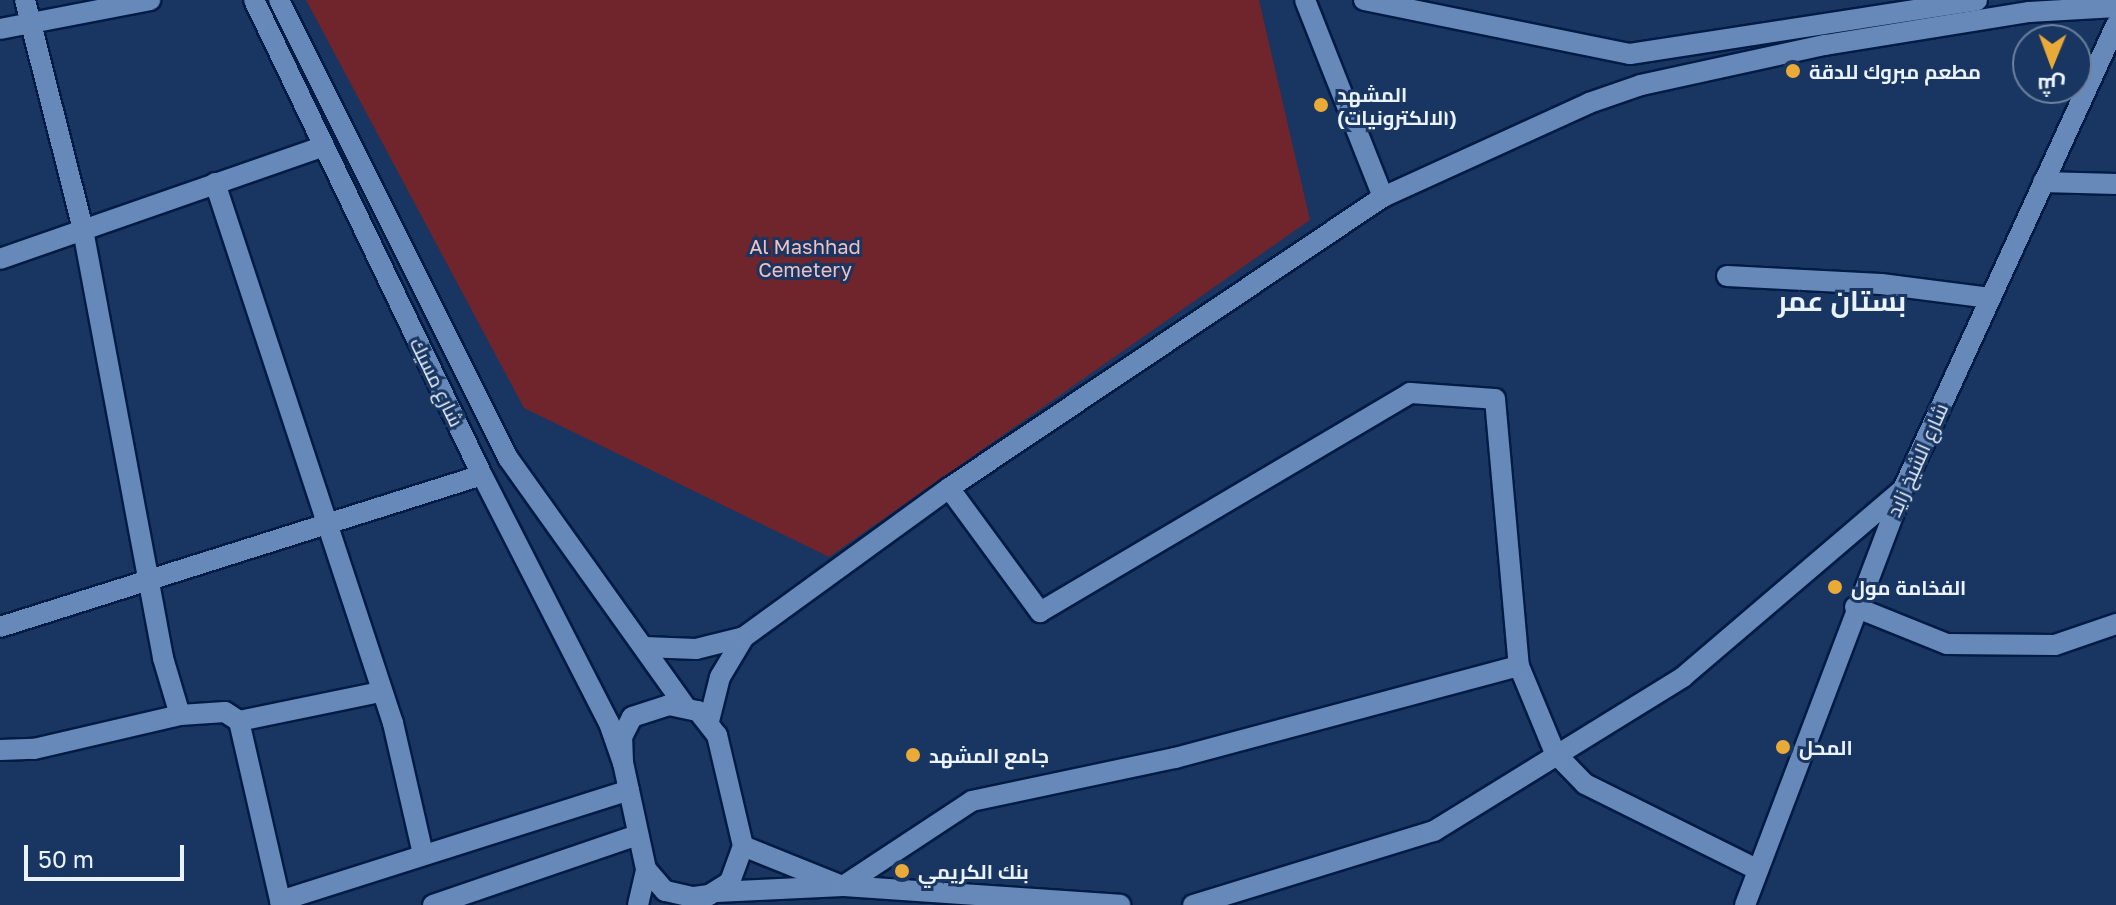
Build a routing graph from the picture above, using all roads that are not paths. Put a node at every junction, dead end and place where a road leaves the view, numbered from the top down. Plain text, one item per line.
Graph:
1 (25, 0) edge
2 (150, 0) edge
3 (254, 0) edge
4 (279, 0) edge
5 (1305, 0) edge
6 (1364, 0) edge
7 (1977, 0) edge
8 (2116, 7) edge
9 (32, 23) junction
10 (2116, 25) edge
11 (0, 29) edge
12 (351, 137) junction
13 (324, 146) junction
14 (2043, 182) junction
15 (215, 183) junction
16 (2116, 184) edge
17 (1383, 197) junction
18 (83, 230) junction
19 (0, 259) edge
20 (1727, 276) dead end
21 (1990, 298) junction
22 (482, 475) junction
23 (949, 488) junction
24 (1903, 489) junction
25 (326, 523) junction
26 (150, 583) junction
27 (1855, 607) junction
28 (2116, 624) edge
29 (0, 625) edge
30 (744, 637) junction
31 (644, 647) junction
32 (1519, 666) junction
33 (380, 692) junction
34 (685, 706) junction
35 (180, 715) junction
36 (239, 721) junction
37 (709, 721) junction
38 (0, 750) edge
39 (1555, 753) junction
40 (623, 763) junction
41 (629, 790) junction
42 (638, 835) junction
43 (743, 846) junction
44 (423, 854) junction
45 (646, 869) junction
46 (1758, 870) junction
47 (713, 893) junction
48 (847, 896) edge
49 (281, 903) edge
50 (1071, 904) edge
51 (433, 905) edge
52 (638, 905) edge
53 (681, 905) edge
54 (1120, 905) edge
55 (1193, 905) edge
56 (1745, 905) edge

1 - 9 street
2 - 9 street
3 - 13 street, شارع مسيك
4 - 12 street, شارع مسيك
5 - 17 street
6 - 7 street
8 - 17 street
9 - 11 street
9 - 18 street
10 - 14 street, شارع الشيخ زايد
12 - 13 street
12 - 31 street, شارع مسيك
13 - 15 street
13 - 22 street, شارع مسيك
14 - 16 street
14 - 21 street, شارع الشيخ زايد
15 - 18 street
15 - 25 street
17 - 23 street
18 - 19 street
18 - 26 street
20 - 21 street
21 - 24 street, شارع الشيخ زايد
22 - 25 street
22 - 40 street, شارع مسيك
23 - 30 street
23 - 32 street
24 - 27 street, شارع الشيخ زايد
24 - 39 street
25 - 26 street
25 - 33 street
26 - 29 street
26 - 35 street
27 - 28 street
27 - 46 street, شارع الشيخ زايد
30 - 31 street
30 - 37 street
31 - 34 street, شارع مسيك
32 - 39 street
32 - 48 street
33 - 36 street
33 - 44 street
34 - 37 street
34 - 40 street
35 - 36 street
35 - 38 street
36 - 49 street
37 - 43 street
39 - 46 street
39 - 55 street
40 - 41 street
41 - 42 street
41 - 44 street
42 - 45 street
42 - 51 street
43 - 47 street
43 - 48 street
44 - 49 street
45 - 47 street
45 - 52 street
46 - 56 street, شارع الشيخ زايد
47 - 48 street
47 - 53 street
48 - 50 street
50 - 54 street

